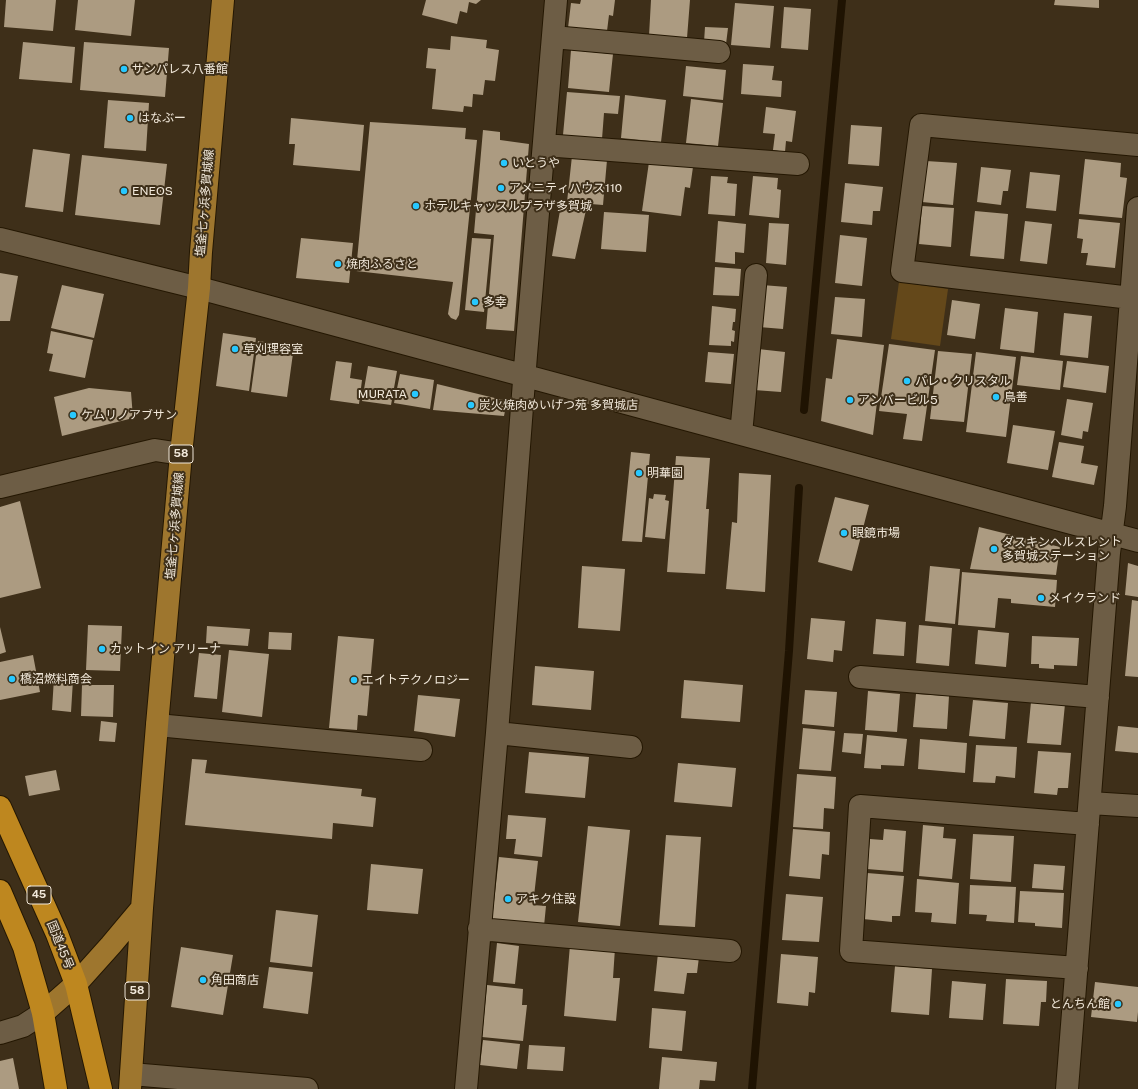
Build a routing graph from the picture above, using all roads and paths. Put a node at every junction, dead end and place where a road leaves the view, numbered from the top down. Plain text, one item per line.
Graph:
1 (223, 0) edge
2 (556, 0) edge
3 (553, 38) junction
4 (719, 52) dead end
5 (544, 145) junction
6 (1138, 145) edge
7 (798, 164) dead end
8 (1138, 208) edge
9 (0, 239) edge
10 (756, 275) dead end
11 (199, 288) junction
12 (1131, 298) junction
13 (525, 376) junction
14 (741, 434) junction
15 (181, 454) junction
16 (0, 487) edge
17 (1112, 534) junction
18 (1138, 541) edge
19 (860, 677) dead end
20 (1098, 697) junction
21 (158, 725) junction
22 (497, 733) junction
23 (631, 747) dead end
24 (421, 750) dead end
25 (1138, 806) edge
26 (0, 807) edge
27 (1089, 814) junction
28 (0, 891) edge
29 (142, 908) junction
30 (479, 929) junction
31 (730, 951) dead end
32 (1077, 968) junction
33 (76, 984) junction
34 (43, 1013) junction
35 (0, 1033) edge
36 (131, 1082) edge
37 (56, 1089) edge
38 (100, 1089) edge
39 (307, 1089) edge
40 (466, 1089) edge
41 (1067, 1089) edge

1 - 11 main road, 塩釜七ヶ浜多賀城線 / 58
2 - 3 street
3 - 4 street
3 - 5 street
5 - 7 street
5 - 13 street
6 - 12 street
8 - 12 street
9 - 11 street
10 - 14 street
11 - 13 street
11 - 15 main road, 塩釜七ヶ浜多賀城線 / 58
12 - 17 street
13 - 14 street
13 - 22 street
14 - 17 street
15 - 16 street
15 - 21 main road, 塩釜七ヶ浜多賀城線 / 58
17 - 18 street
17 - 20 street
19 - 20 street
20 - 27 street
21 - 24 street
21 - 29 main road, 塩釜七ヶ浜多賀城線 / 58
22 - 23 street
22 - 30 street
25 - 27 street
26 - 33 highway, 国道45号 / 45
27 - 32 street
27 - 32 street
28 - 34 highway
29 - 33 main road
29 - 36 main road, 塩釜七ヶ浜多賀城線 / 58
30 - 31 street
30 - 40 street
32 - 41 street
33 - 34 main road
33 - 38 highway, 国道45号 / 45
34 - 35 street
34 - 37 highway
36 - 39 street

